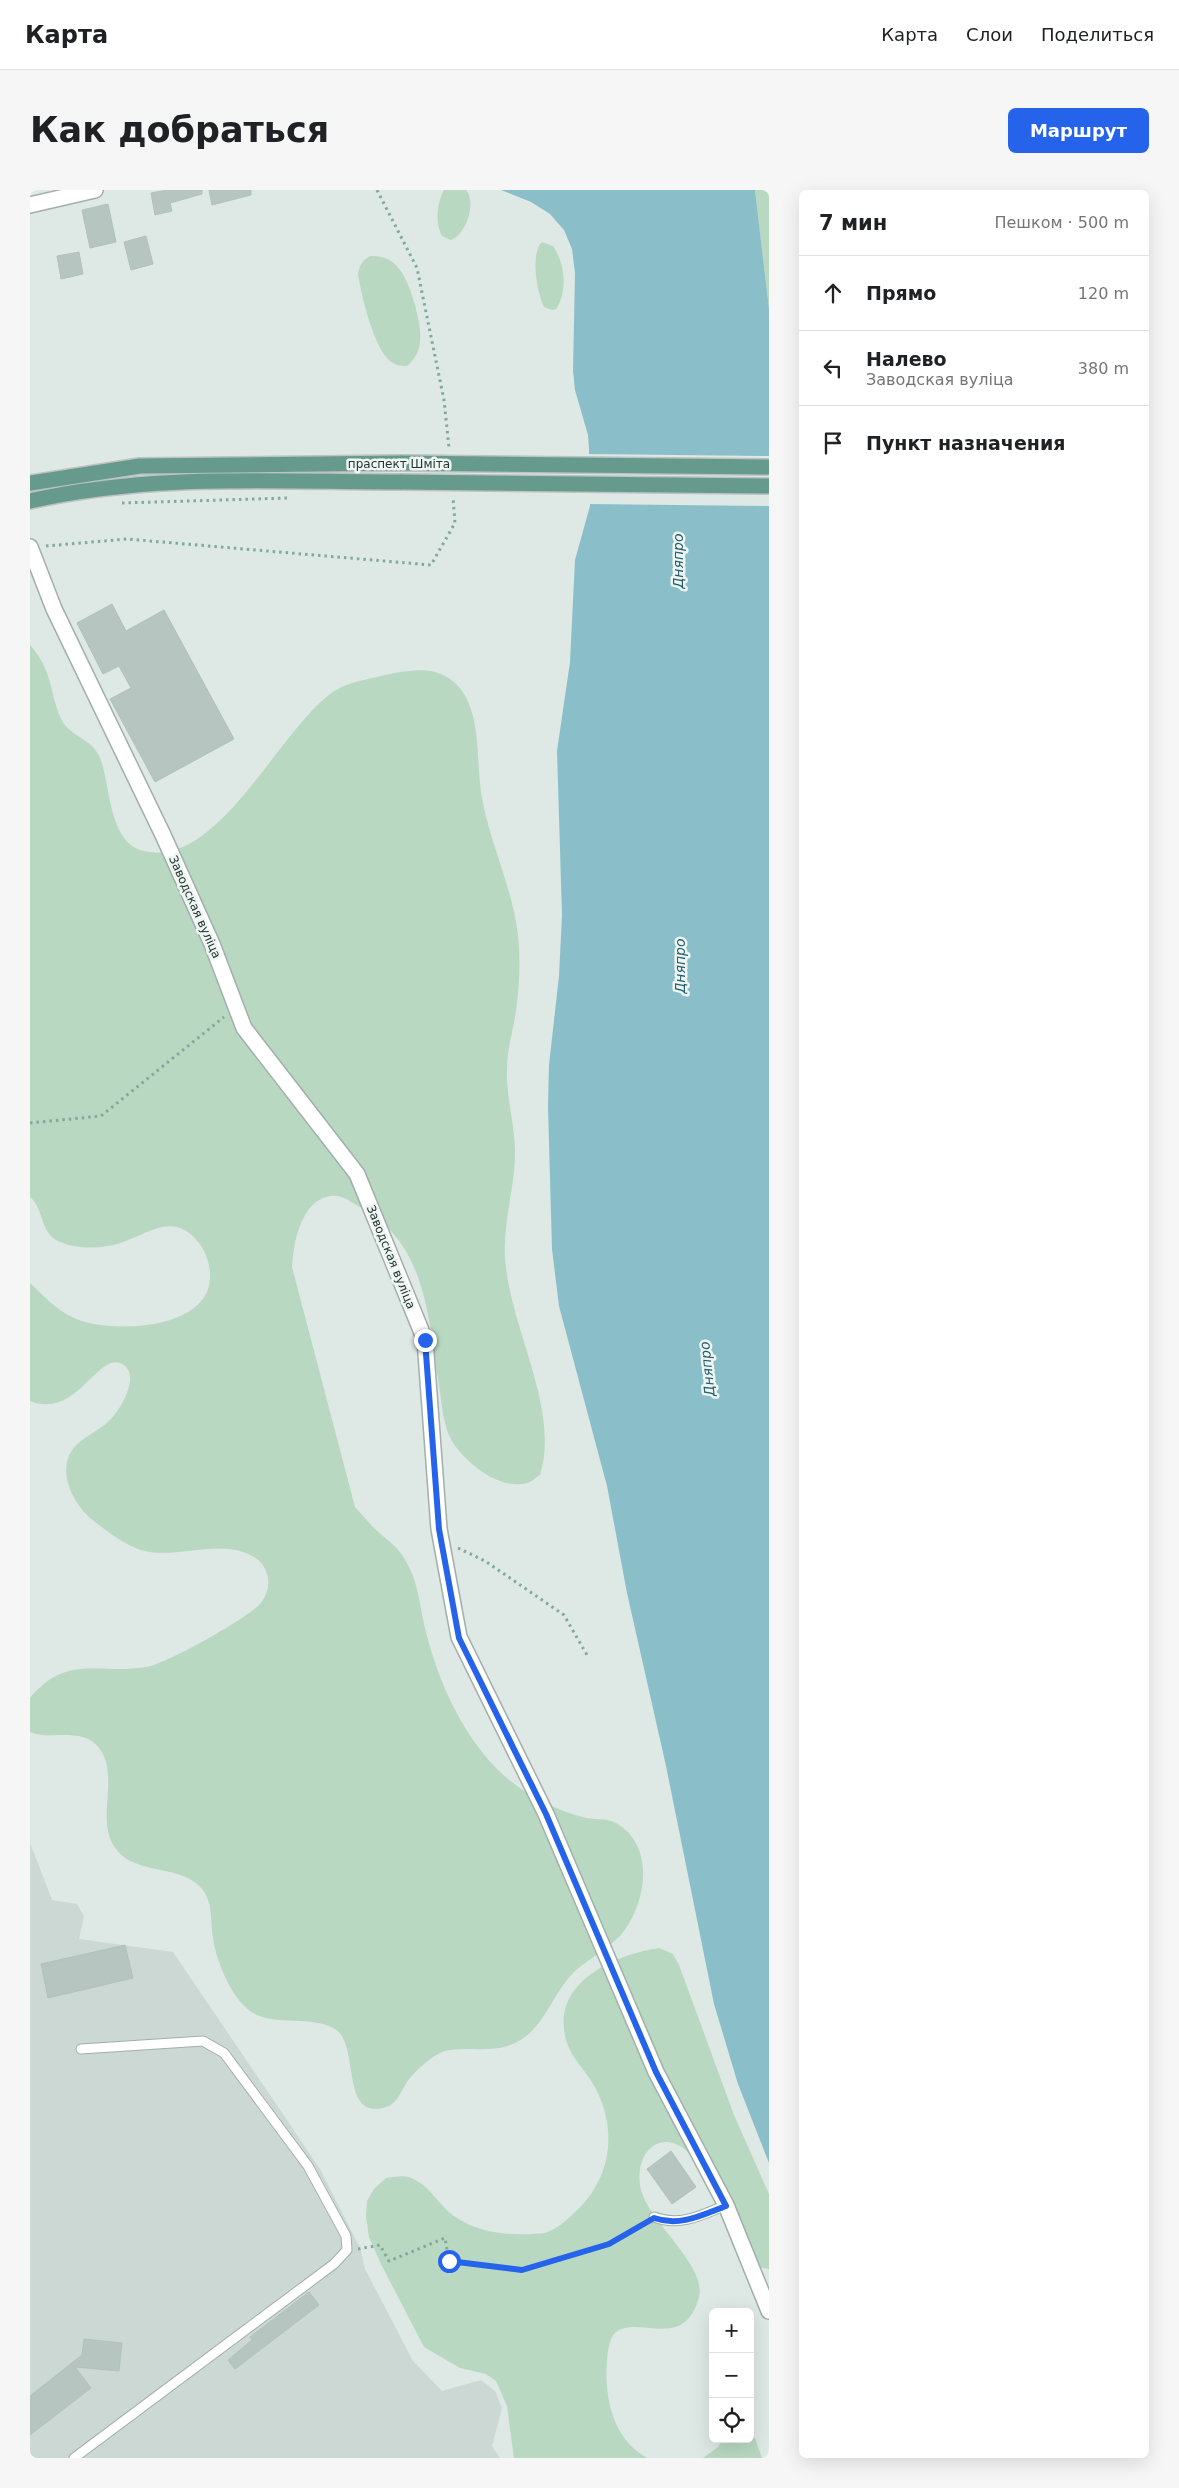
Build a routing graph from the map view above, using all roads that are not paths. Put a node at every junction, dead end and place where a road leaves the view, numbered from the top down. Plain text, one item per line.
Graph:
1 (95, 190) edge
2 (30, 205) edge
3 (769, 467) edge
4 (30, 483) edge
5 (769, 486) edge
6 (30, 501) edge
7 (30, 548) edge
8 (81, 2049) dead end
9 (726, 2206) junction
10 (654, 2218) road end
11 (769, 2310) edge
12 (74, 2458) edge

1 - 2 street
3 - 4 main road, праспект Шміта, bridge
5 - 6 main road, праспект Шміта, bridge
7 - 9 street, Заводская вуліца
8 - 12 lane
9 - 10 lane
9 - 11 street, Заводская вуліца

